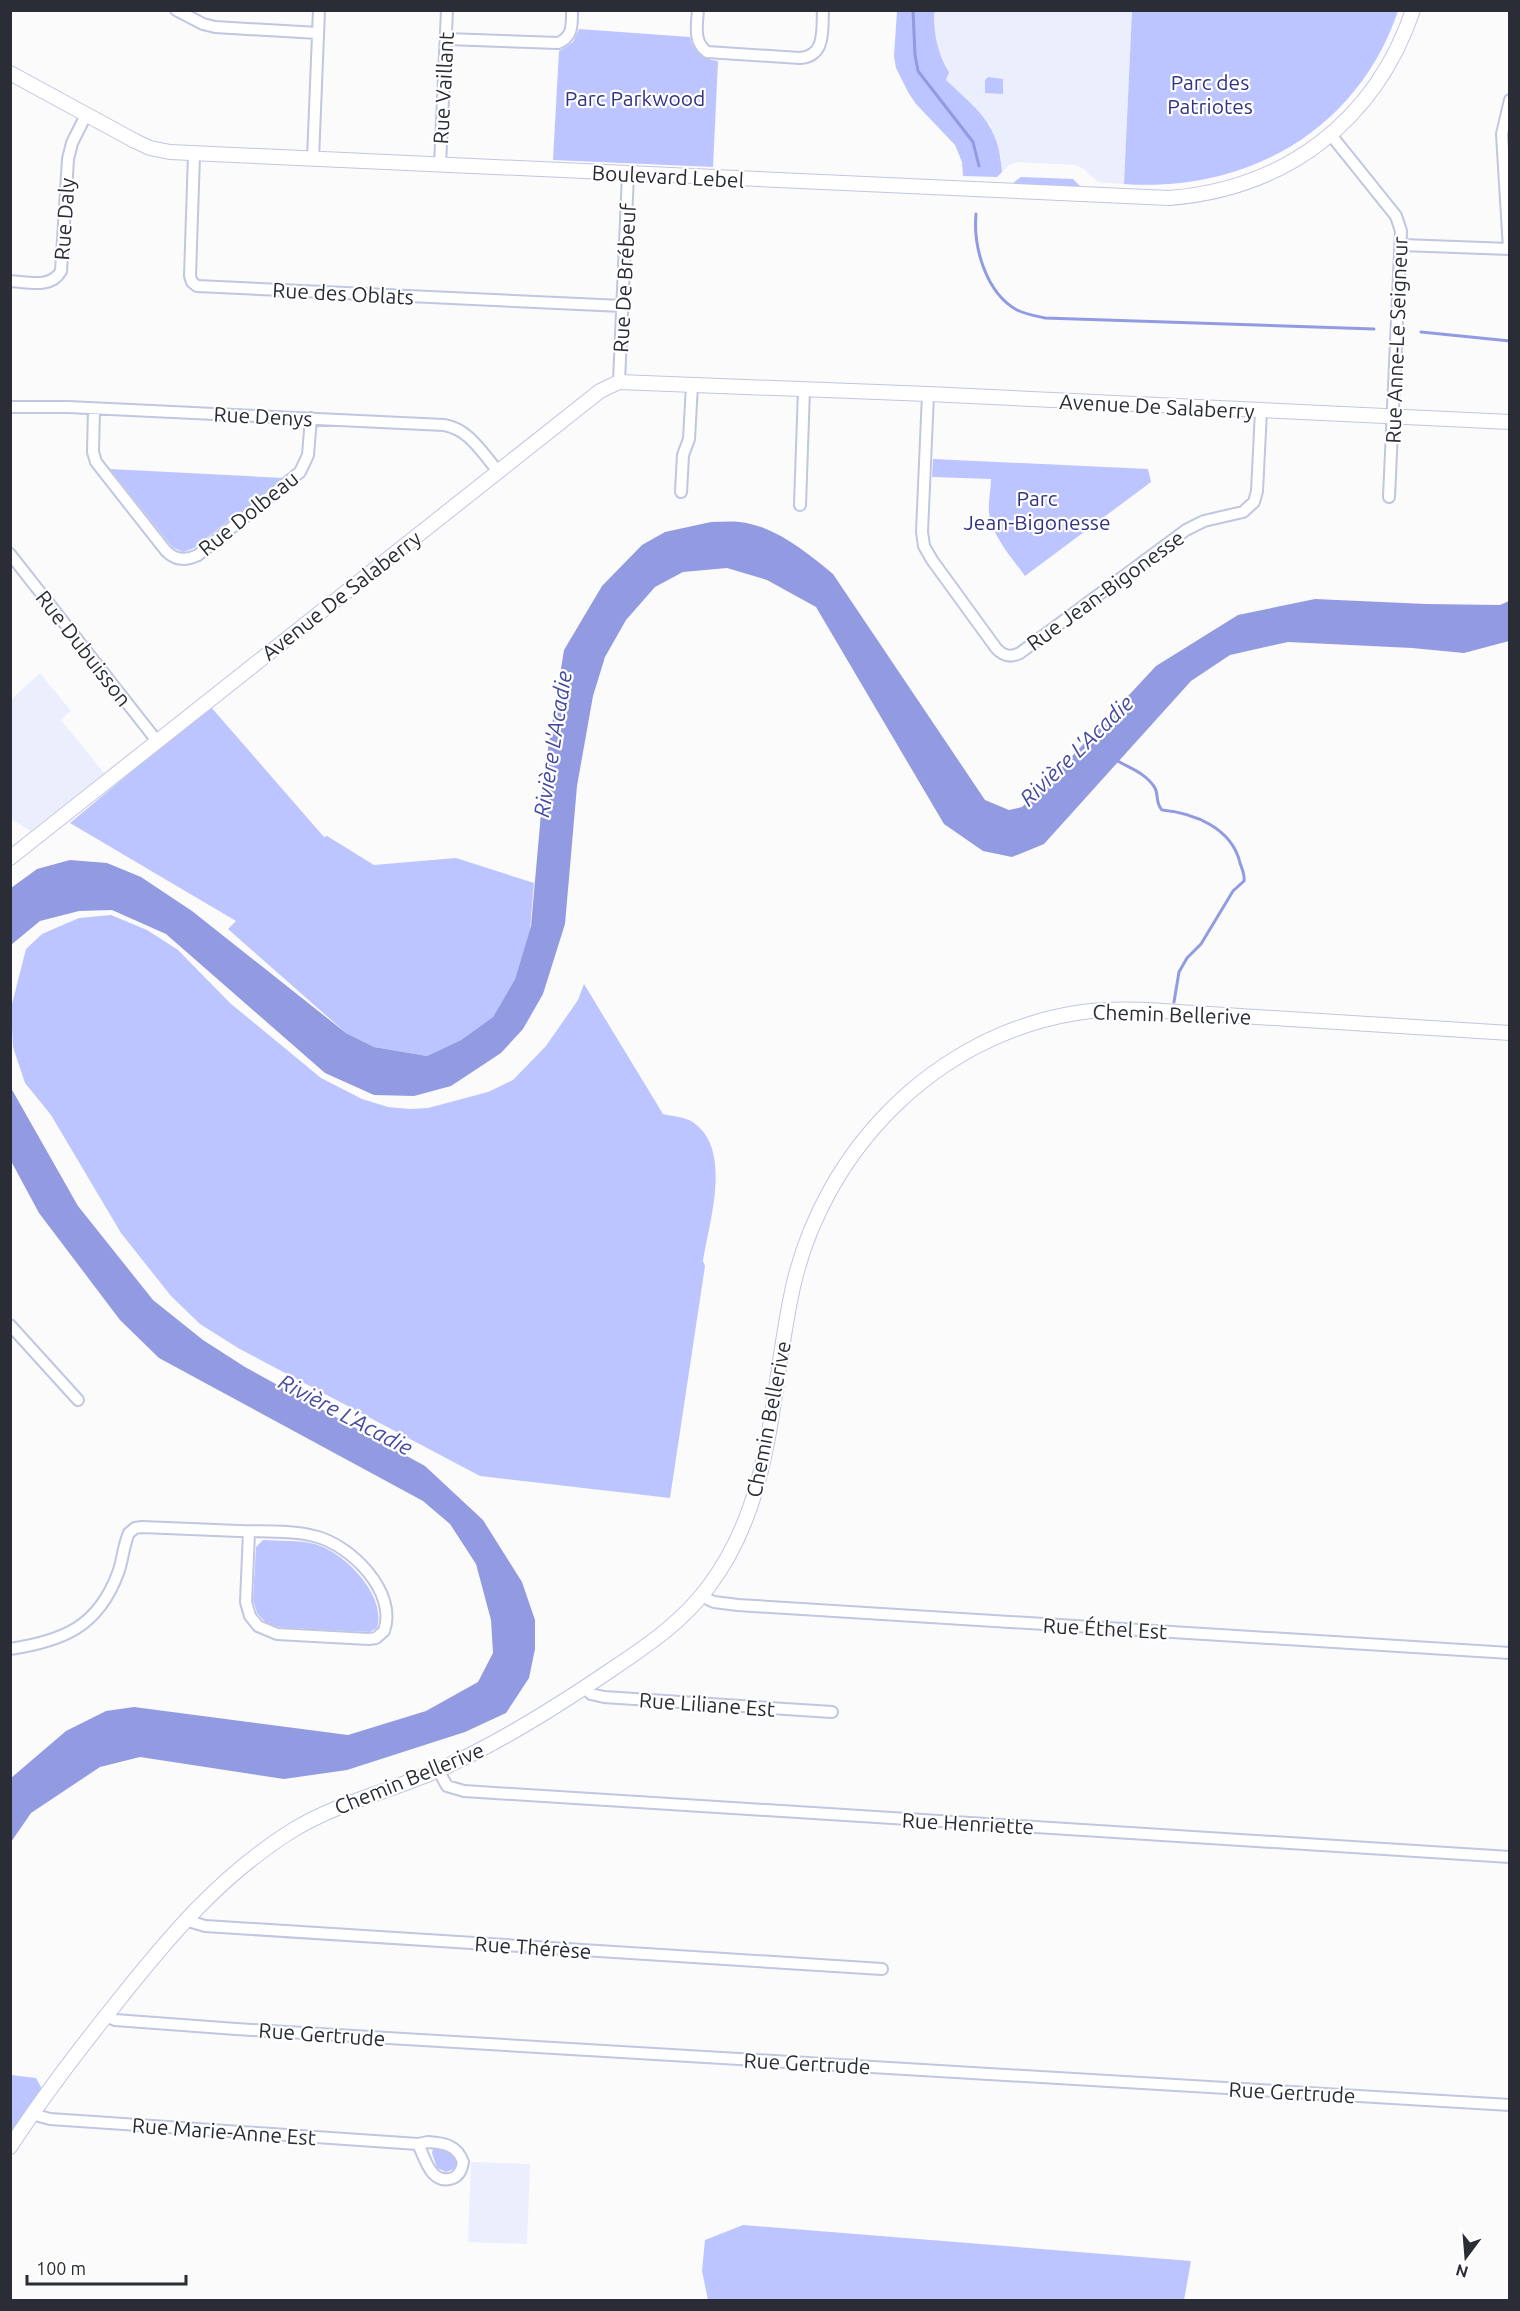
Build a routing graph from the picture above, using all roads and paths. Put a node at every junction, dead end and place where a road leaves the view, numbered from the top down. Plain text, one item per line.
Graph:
1 (176, 10) edge
2 (319, 10) edge
3 (447, 10) edge
4 (573, 10) edge
5 (698, 10) edge
6 (823, 10) edge
7 (1413, 10) edge
8 (318, 33) junction
9 (446, 39) junction
10 (10, 73) edge
11 (1509, 100) edge
12 (86, 115) junction
13 (1331, 135) junction
14 (194, 155) junction
15 (313, 159) junction
16 (440, 165) junction
17 (628, 174) junction
18 (1402, 245) junction
19 (1509, 249) edge
20 (10, 281) edge
21 (622, 306) junction
22 (619, 382) junction
23 (692, 385) junction
24 (804, 389) junction
25 (928, 394) junction
26 (10, 407) edge
27 (94, 409) junction
28 (1260, 411) junction
29 (311, 418) junction
30 (1393, 418) junction
31 (1509, 422) edge
32 (498, 471) junction
33 (681, 492) dead end
34 (1389, 497) dead end
35 (800, 505) dead end
36 (10, 554) edge
37 (157, 741) junction
38 (10, 858) edge
39 (1509, 1033) edge
40 (10, 1325) edge
41 (78, 1400) dead end
42 (249, 1532) junction
43 (701, 1596) junction
44 (10, 1649) edge
45 (1509, 1653) edge
46 (584, 1688) junction
47 (832, 1712) dead end
48 (438, 1770) junction
49 (1509, 1857) edge
50 (185, 1920) junction
51 (882, 1969) dead end
52 (106, 2016) junction
53 (1509, 2105) edge
54 (32, 2114) junction
55 (418, 2144) dead end
56 (10, 2147) edge

1 - 8 street
2 - 8 street
3 - 9 street, Rue Vaillant
4 - 9 street
5 - 6 street
7 - 13 street, Boulevard Lebel
8 - 15 street
9 - 16 street, Rue Vaillant
10 - 12 street, Boulevard Lebel
11 - 19 street
12 - 14 street, Boulevard Lebel
12 - 20 street, Rue Daly
13 - 17 street, Boulevard Lebel
13 - 18 street, Rue Anne-Le Seigneur
14 - 15 street, Boulevard Lebel
14 - 21 street, Rue des Oblats
15 - 16 street, Boulevard Lebel
16 - 17 street, Boulevard Lebel
17 - 21 street, Rue De Brébeuf
18 - 19 street
18 - 30 street, Rue Anne-Le Seigneur
21 - 22 street, Rue De Brébeuf
22 - 23 street, Avenue De Salaberry
22 - 32 street, Avenue De Salaberry
23 - 24 street, Avenue De Salaberry
23 - 33 street
24 - 25 street, Avenue De Salaberry
24 - 35 street
25 - 28 street, Avenue De Salaberry
25 - 28 street, Rue Jean-Bigonesse
26 - 27 street, Rue Denys
27 - 29 street, Rue Denys
27 - 29 street, Rue Dolbeau
28 - 30 street, Avenue De Salaberry
29 - 32 street, Rue Denys
30 - 31 street, Avenue De Salaberry
30 - 34 street, Rue Anne-Le Seigneur
32 - 37 street, Avenue De Salaberry
36 - 37 street, Rue Dubuisson
37 - 38 street, Avenue De Salaberry
39 - 43 street, Chemin Bellerive
40 - 41 street
42 - 42 street
42 - 44 street
43 - 45 street, Rue Éthel Est
43 - 46 street, Chemin Bellerive
46 - 47 street, Rue Liliane Est
46 - 48 street, Chemin Bellerive
48 - 49 street, Rue Henriette
48 - 50 street, Chemin Bellerive
50 - 51 street, Rue Thérèse
50 - 52 street, Chemin Bellerive
52 - 53 street, Rue Gertrude
52 - 54 street, Chemin Bellerive
54 - 55 street, Rue Marie-Anne Est
54 - 56 street, Chemin Bellerive

